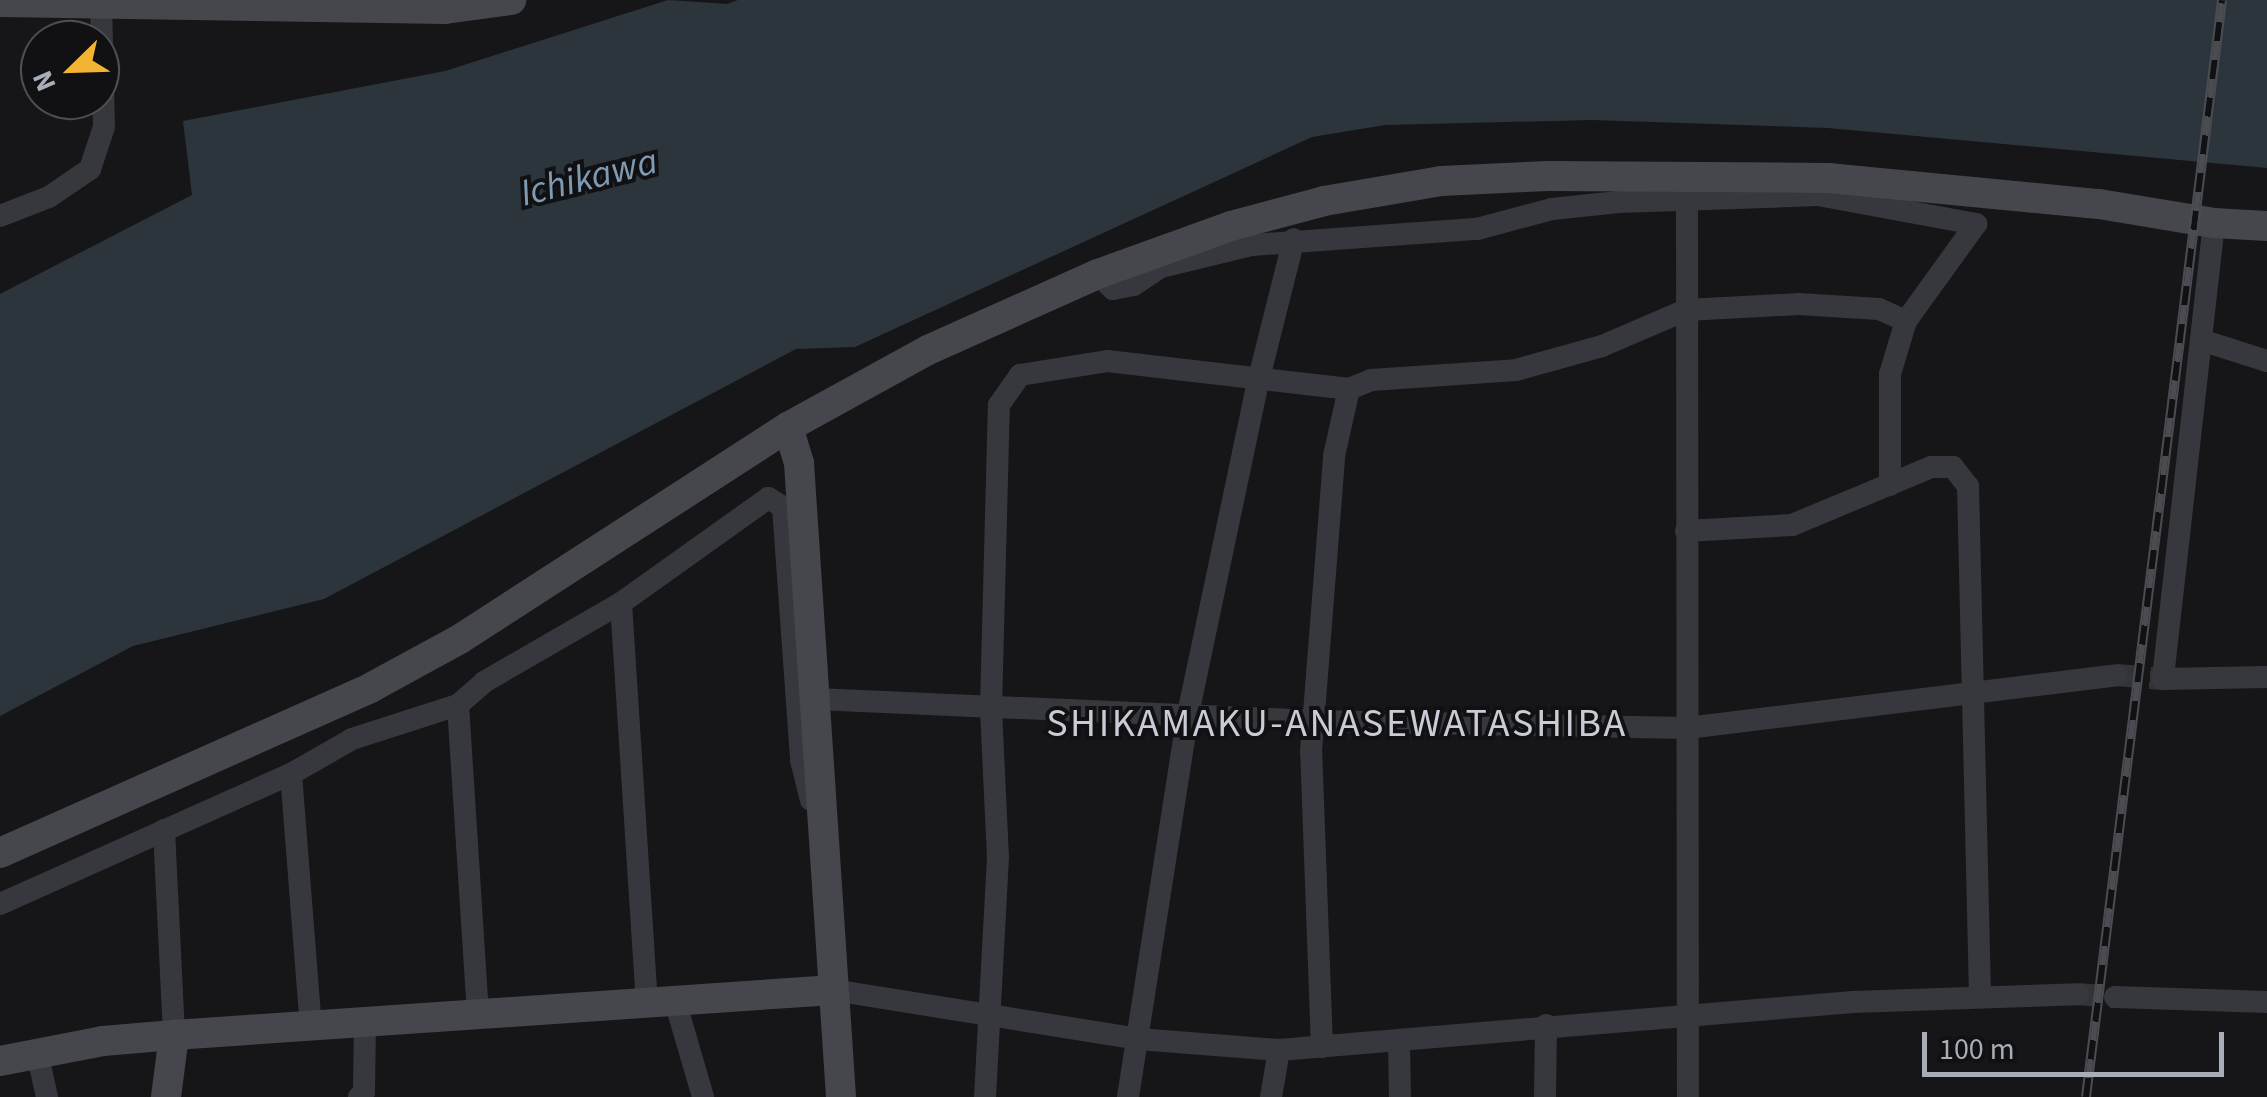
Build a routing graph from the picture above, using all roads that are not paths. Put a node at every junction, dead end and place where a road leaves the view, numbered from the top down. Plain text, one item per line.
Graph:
1 (511, 0) edge
2 (0, 2) edge
3 (101, 7) junction
4 (1823, 187) junction
5 (1688, 197) junction
6 (0, 216) edge
7 (2214, 224) junction
8 (2267, 226) edge
9 (1294, 239) junction
10 (1098, 274) junction
11 (1686, 310) junction
12 (1906, 321) junction
13 (2204, 341) junction
14 (2267, 361) edge
15 (1259, 378) junction
16 (1350, 389) junction
17 (788, 427) junction
18 (1890, 485) junction
19 (1686, 531) junction
20 (621, 602) junction
21 (2117, 675) tunnel mouth
22 (2267, 677) edge
23 (1973, 694) junction
24 (816, 699) junction
25 (458, 705) junction
26 (991, 707) junction
27 (1188, 714) junction
28 (1316, 721) junction
29 (1687, 728) junction
30 (291, 774) junction
31 (164, 830) junction
32 (0, 852) edge
33 (829, 881) junction
34 (0, 904) edge
35 (833, 990) junction
36 (2078, 994) tunnel mouth
37 (2115, 996) tunnel mouth
38 (1980, 997) junction
39 (661, 1002) junction
40 (2267, 1002) edge
41 (989, 1014) junction
42 (478, 1015) junction
43 (1688, 1016) junction
44 (365, 1022) junction
45 (1546, 1025) junction
46 (311, 1026) junction
47 (174, 1035) junction
48 (1138, 1038) junction
49 (1399, 1041) junction
50 (1322, 1047) junction
51 (1279, 1050) junction
52 (38, 1052) junction
53 (0, 1061) edge
54 (47, 1097) edge
55 (166, 1097) edge
56 (359, 1097) edge
57 (703, 1097) edge
58 (841, 1097) edge
59 (984, 1097) edge
60 (1128, 1097) edge
61 (1271, 1097) edge
62 (1400, 1097) edge
63 (1545, 1097) edge
64 (1688, 1097) edge

1 - 3 street
2 - 3 street
3 - 6 street
4 - 5 street
4 - 7 street
4 - 10 street
4 - 12 street
5 - 9 street
5 - 11 street
7 - 8 street
7 - 13 street
9 - 10 street
9 - 15 street
10 - 17 street
11 - 12 street
11 - 16 street
11 - 19 street
12 - 18 street
13 - 14 street
13 - 22 street
15 - 16 street
15 - 26 street
15 - 27 street
16 - 28 street
17 - 24 street
17 - 32 street
18 - 19 street
18 - 23 street
19 - 29 street
20 - 25 street
20 - 33 street
20 - 39 street
21 - 23 street
23 - 29 street
23 - 38 street
24 - 26 street
24 - 33 street
25 - 30 street
25 - 42 street
26 - 27 street
26 - 41 street
27 - 28 street
27 - 48 street
28 - 29 street
28 - 50 street
29 - 43 street
30 - 31 street
30 - 46 street
31 - 34 street
31 - 47 street
33 - 35 street
35 - 39 street
35 - 41 street
35 - 58 street
36 - 38 street
37 - 40 street
38 - 43 street
39 - 42 street
39 - 57 street
41 - 48 street
41 - 59 street
42 - 44 street
43 - 45 street
43 - 64 street
44 - 46 street
44 - 56 street
45 - 49 street
45 - 63 street
46 - 47 street
47 - 52 street
47 - 55 street
48 - 51 street
48 - 60 street
49 - 50 street
49 - 62 street
50 - 51 street
51 - 61 street
52 - 53 street
52 - 54 street

